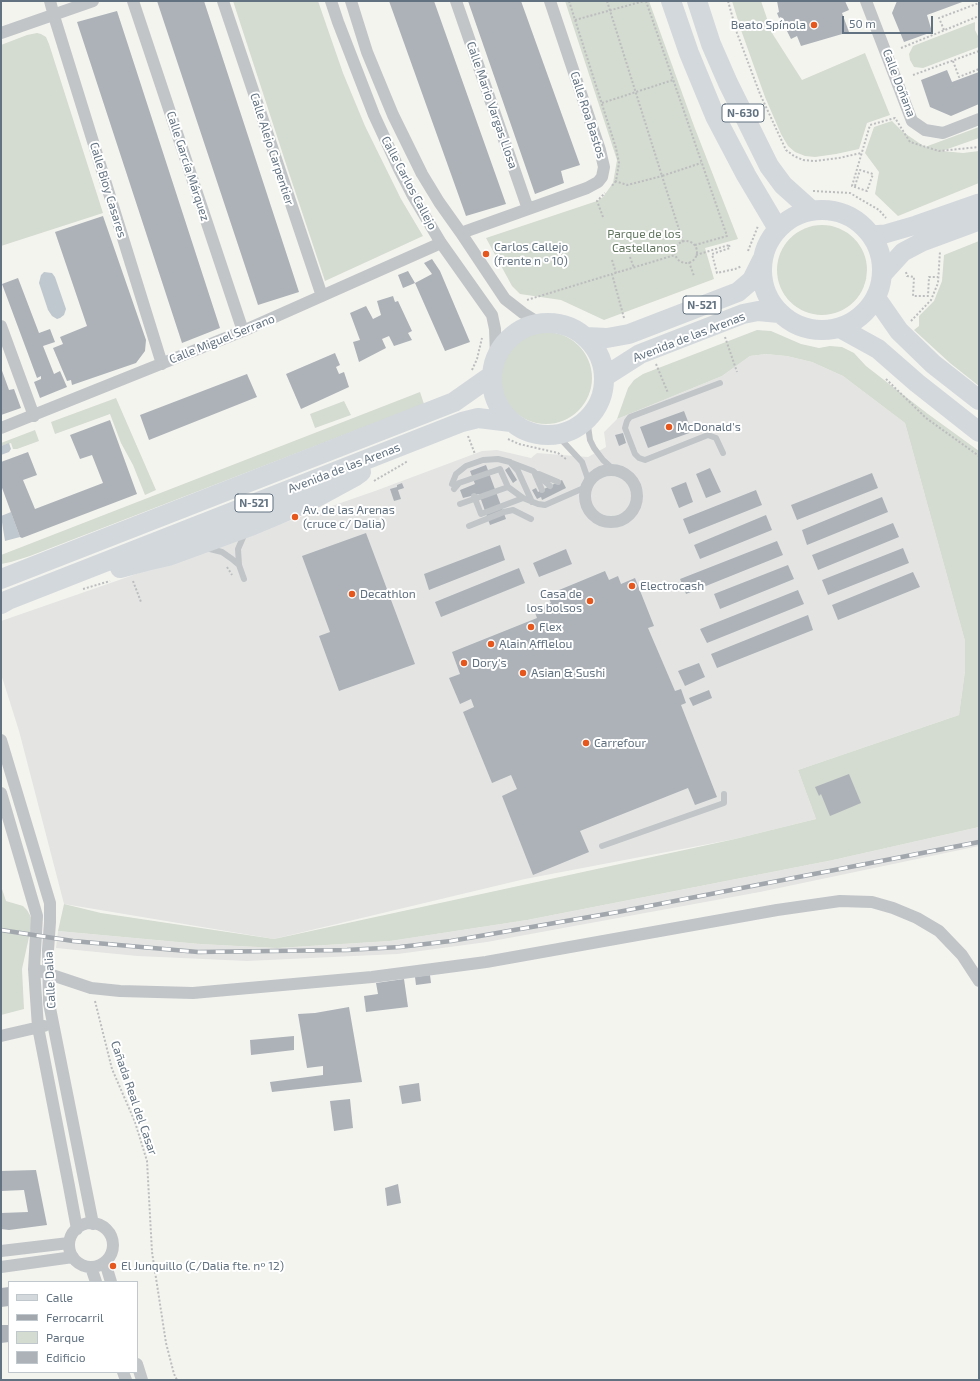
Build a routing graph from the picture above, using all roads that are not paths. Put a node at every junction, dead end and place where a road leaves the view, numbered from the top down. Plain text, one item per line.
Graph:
1 (50, 1) edge
2 (93, 1) edge
3 (133, 1) edge
4 (223, 1) edge
5 (332, 1) edge
6 (351, 1) edge
7 (456, 1) edge
8 (550, 1) edge
9 (671, 1) edge
10 (697, 1) edge
11 (866, 1) edge
12 (54, 16) junction
13 (1, 32) edge
14 (979, 119) edge
15 (810, 202) junction
16 (979, 203) edge
17 (528, 209) junction
18 (979, 221) edge
19 (769, 225) junction
20 (461, 232) junction
21 (871, 234) junction
22 (441, 243) junction
23 (751, 261) junction
24 (882, 275) junction
25 (322, 296) junction
26 (876, 298) junction
27 (779, 313) junction
28 (539, 323) junction
29 (1, 326) edge
30 (840, 328) junction
31 (243, 332) junction
32 (586, 337) junction
33 (496, 356) junction
34 (162, 364) junction
35 (491, 376) junction
36 (604, 377) junction
37 (720, 383) dead end
38 (979, 400) edge
39 (34, 416) junction
40 (587, 419) junction
41 (1, 428) edge
42 (509, 430) junction
43 (979, 432) edge
44 (556, 434) junction
45 (388, 451) junction
46 (723, 453) dead end
47 (510, 462) junction
48 (614, 470) junction
49 (533, 471) junction
50 (558, 482) dead end
51 (587, 484) junction
52 (508, 486) junction
53 (550, 486) dead end
54 (542, 490) dead end
55 (476, 497) junction
56 (523, 498) junction
57 (532, 502) junction
58 (460, 504) dead end
59 (531, 519) dead end
60 (253, 524) junction
61 (469, 526) dead end
62 (192, 548) junction
63 (239, 565) junction
64 (81, 571) junction
65 (1, 579) edge
66 (244, 579) dead end
67 (1, 604) edge
68 (1, 740) edge
69 (1, 793) edge
70 (724, 794) dead end
71 (602, 846) dead end
72 (34, 969) junction
73 (49, 974) junction
74 (979, 981) edge
75 (53, 1024) junction
76 (38, 1027) junction
77 (1, 1036) edge
78 (94, 1224) junction
79 (77, 1229) junction
80 (69, 1242) junction
81 (1, 1251) edge
82 (73, 1257) junction
83 (105, 1262) junction
84 (1, 1267) edge
85 (91, 1267) junction
86 (96, 1281) edge
87 (111, 1281) edge
88 (138, 1367) edge
89 (142, 1380) edge

1 - 12 street, Calle Bioy Casares
2 - 12 street
3 - 31 street, Calle García Márquez
4 - 25 street, Calle Alejo Carpentier
5 - 22 street, Calle Carlos Callejo
6 - 20 street, Calle Carlos Callejo
7 - 17 street, Calle Mario Vargas Llosa
8 - 17 street, Calle Roa Bastos
9 - 19 highway, N-630
10 - 15 highway, N-630
11 - 14 street, Calle Doñana
12 - 13 street
12 - 34 street, Calle Bioy Casares
15 - 19 highway
15 - 21 highway
16 - 21 main road
17 - 20 street, Calle Roa Bastos
18 - 24 main road
19 - 23 highway
20 - 28 street, Calle Carlos Callejo
21 - 24 highway
22 - 25 street, Calle Miguel Serrano
22 - 33 street, Calle Carlos Callejo
23 - 27 highway
23 - 32 highway, Avenida de las Arenas / N-521
24 - 26 highway
25 - 31 street, Calle Miguel Serrano
26 - 30 highway
26 - 38 highway
27 - 30 highway
27 - 36 highway, Avenida de las Arenas / N-521
28 - 32 highway, N-521
28 - 33 highway
29 - 39 street
30 - 43 highway
31 - 34 street, Calle Miguel Serrano
32 - 36 highway, N-521
33 - 35 highway, N-521
34 - 39 street, Calle Miguel Serrano
35 - 42 highway, N-521
35 - 65 highway, Avenida de las Arenas / N-521
36 - 40 highway, N-521
37 - 46 lane
39 - 41 street, Calle Miguel Serrano
40 - 44 highway, N-521
40 - 48 lane
42 - 44 highway, N-521
42 - 45 highway, Avenida de las Arenas / N-521
44 - 51 lane
45 - 60 highway
45 - 64 highway, Avenida de las Arenas / N-521
47 - 49 lane
47 - 52 lane
47 - 57 lane
48 - 51 street
48 - 51 street
49 - 50 lane
49 - 53 lane
49 - 54 lane
51 - 57 lane
52 - 55 lane
52 - 56 lane
55 - 56 lane
55 - 58 lane
56 - 57 lane
59 - 61 lane
60 - 62 highway
60 - 63 lane
62 - 63 lane
62 - 64 highway
63 - 66 lane
64 - 67 highway, Avenida de las Arenas / N-521
68 - 73 street, Calle Dalia
69 - 72 street, Calle Dalia
70 - 71 lane
72 - 73 street
72 - 76 street, Calle Dalia
73 - 74 street
73 - 75 street, Calle Dalia
75 - 76 street
75 - 78 street, Calle Dalia
76 - 77 street
76 - 79 street, Calle Dalia
78 - 79 street
78 - 83 street
79 - 80 street
80 - 81 street
80 - 82 street
82 - 84 street
82 - 85 street
83 - 85 street
83 - 87 street
85 - 86 street
88 - 89 street

